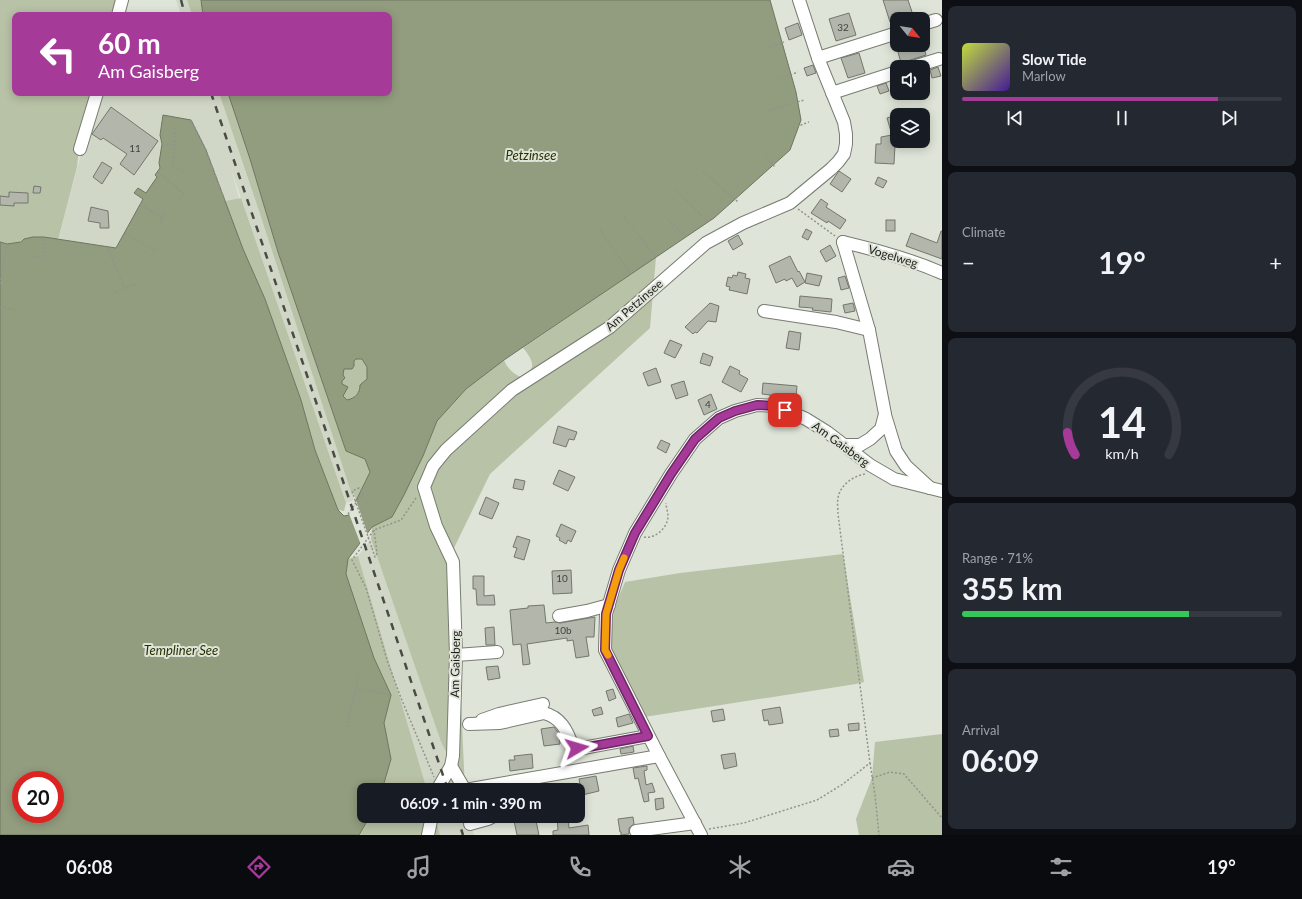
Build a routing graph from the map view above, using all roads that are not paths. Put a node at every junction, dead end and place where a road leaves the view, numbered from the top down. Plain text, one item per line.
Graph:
1 (122, 0) edge
2 (799, 0) edge
3 (119, 12) edge
4 (936, 20) dead end
5 (930, 22) edge
6 (890, 35) edge
7 (818, 58) junction
8 (939, 59) dead end
9 (930, 62) edge
10 (890, 74) edge
11 (832, 93) junction
12 (96, 96) edge
13 (80, 149) dead end
14 (942, 273) edge
15 (764, 311) dead end
16 (869, 330) junction
17 (885, 414) junction
18 (845, 445) junction
19 (937, 490) edge
20 (454, 562) joint
21 (609, 605) junction
22 (560, 616) dead end
23 (497, 652) dead end
24 (456, 655) junction
25 (543, 704) dead end
26 (470, 724) junction
27 (454, 727) junction
28 (648, 736) junction
29 (659, 756) junction
30 (451, 766) junction
31 (441, 783) edge
32 (461, 783) edge
33 (527, 783) edge
34 (431, 823) edge
35 (474, 823) edge
36 (470, 824) dead end
37 (699, 830) edge
38 (636, 831) dead end
39 (428, 835) edge

1 - 3 street
2 - 7 street, Am Petzinsee
4 - 5 street
6 - 7 street
7 - 11 street, Am Petzinsee
8 - 9 street
10 - 11 street
11 - 20 street, Am Petzinsee
12 - 13 street
14 - 16 street, Vogelweg
15 - 16 street
16 - 17 street
17 - 18 street
17 - 19 street
18 - 19 street, Am Gaisberg
18 - 21 street, Am Gaisberg
20 - 24 street, Am Gaisberg
21 - 22 street
21 - 28 street, Am Gaisberg
23 - 24 street
24 - 27 street, Am Gaisberg
25 - 26 street
26 - 27 street
26 - 28 street
27 - 30 street, Am Gaisberg
28 - 29 street, Am Gaisberg
29 - 33 street
29 - 37 street, Am Gaisberg
30 - 31 street, Am Gaisberg
30 - 32 street
34 - 39 street
35 - 36 street
37 - 38 street

